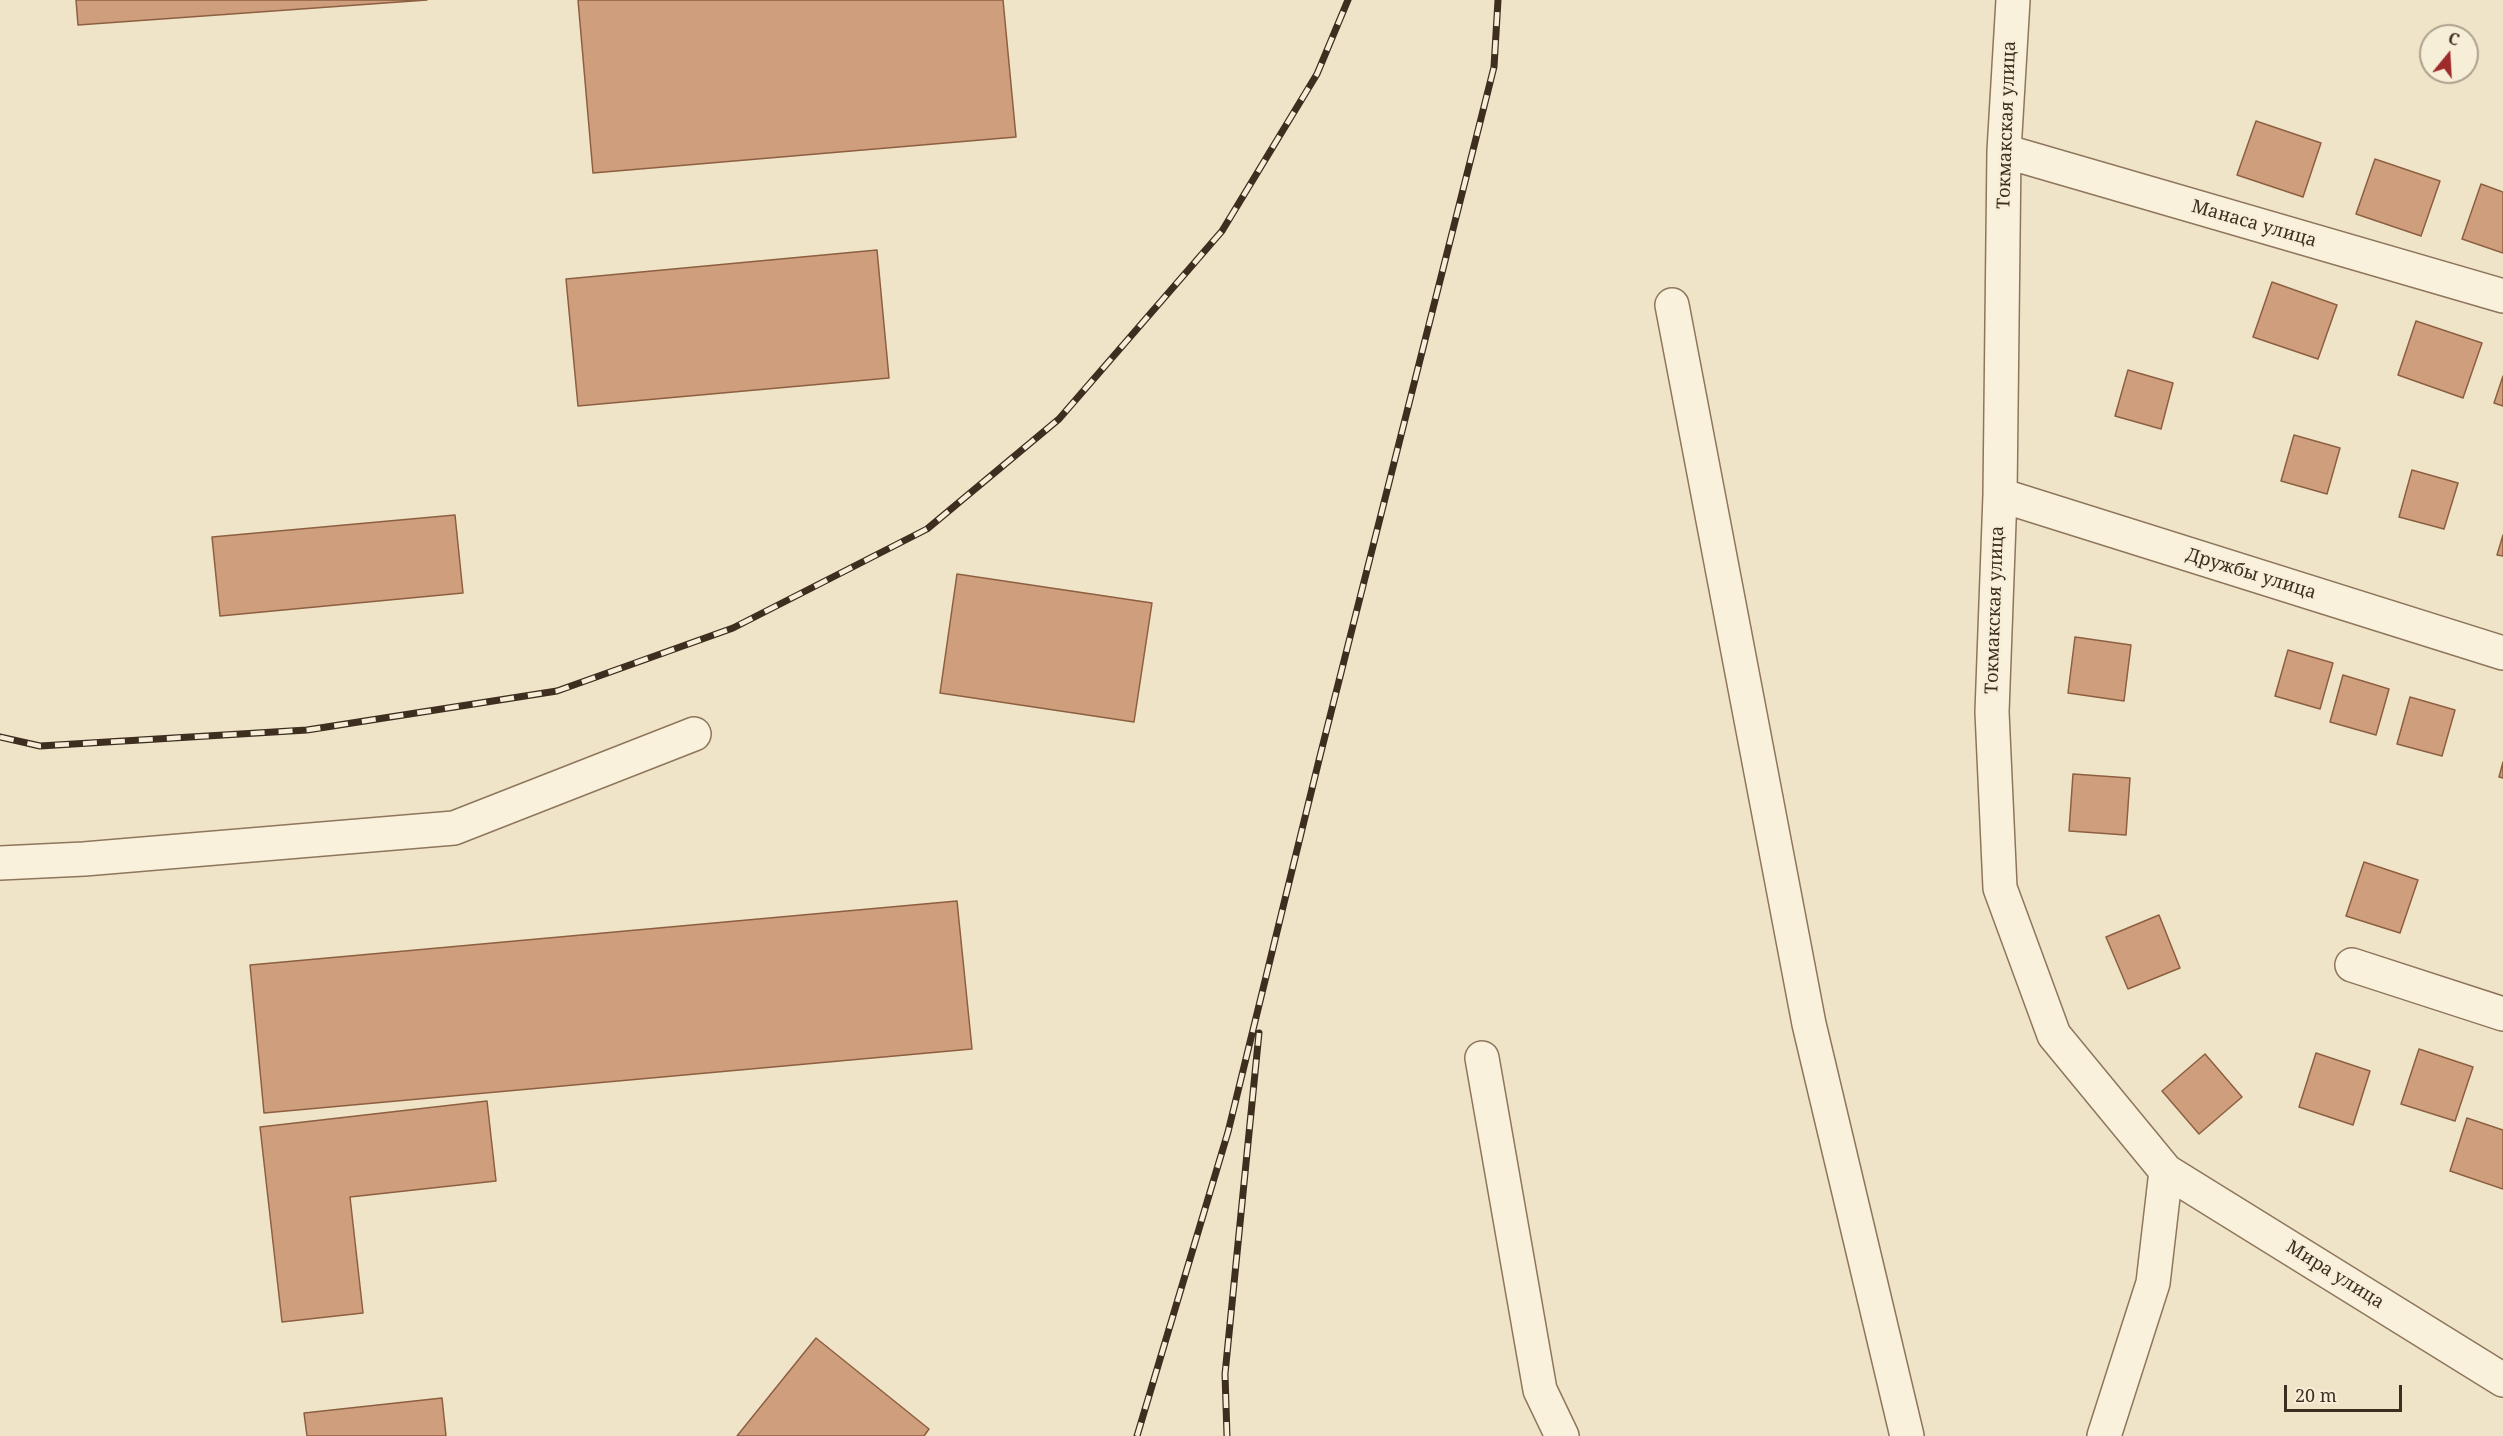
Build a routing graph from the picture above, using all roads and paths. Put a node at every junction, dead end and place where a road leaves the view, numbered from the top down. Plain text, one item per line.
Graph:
1 (2013, 0) edge
2 (2004, 151) junction
3 (2503, 296) edge
4 (1672, 305) dead end
5 (2000, 495) junction
6 (2503, 653) edge
7 (694, 734) dead end
8 (0, 863) edge
9 (2352, 965) dead end
10 (2503, 1014) edge
11 (1482, 1058) dead end
12 (2166, 1171) junction
13 (2503, 1380) edge
14 (1562, 1436) edge
15 (1907, 1436) edge
16 (2104, 1436) edge

1 - 2 street, Токмакская улица
2 - 3 street, Манаса улица
2 - 5 street, Токмакская улица
4 - 15 street
5 - 6 street, Дружбы улица
5 - 12 street, Токмакская улица
7 - 8 street
9 - 10 street
11 - 14 street
12 - 13 street, Мира улица
12 - 16 street

